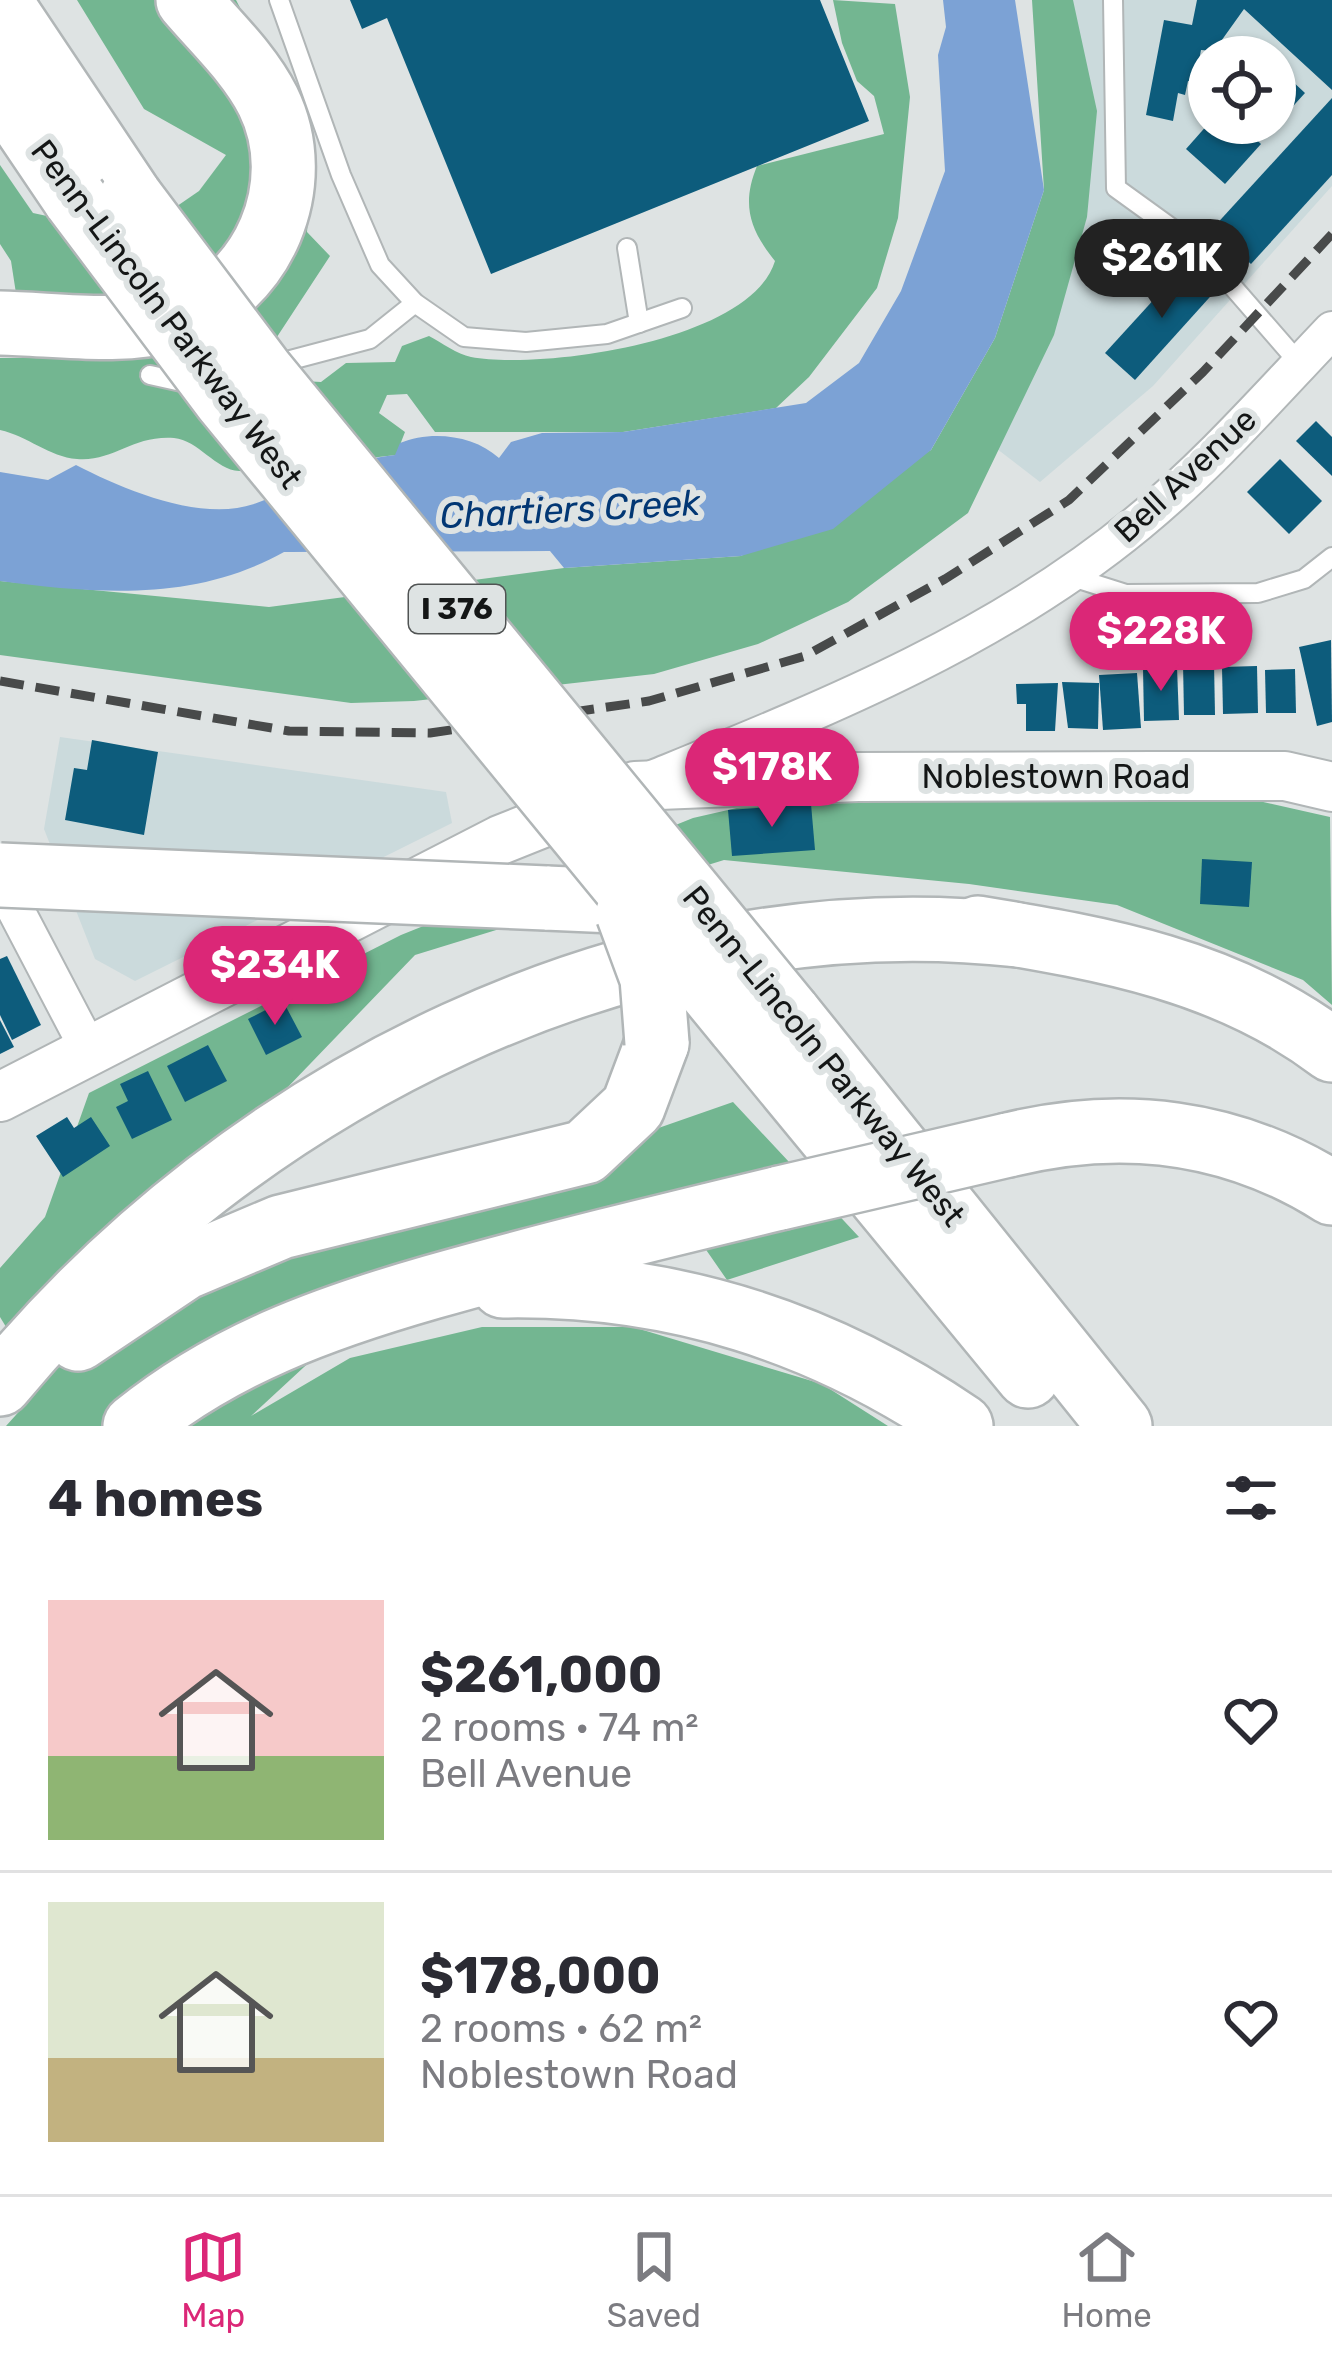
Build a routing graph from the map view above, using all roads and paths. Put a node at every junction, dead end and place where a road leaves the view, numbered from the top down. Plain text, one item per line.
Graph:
1 (188, 0) edge
2 (279, 0) edge
3 (1113, 0) edge
4 (0, 2) edge
5 (0, 88) edge
6 (103, 198) junction
7 (627, 248) dead end
8 (416, 303) junction
9 (682, 308) dead end
10 (0, 323) edge
11 (640, 323) junction
12 (1332, 330) edge
13 (1300, 364) junction
14 (149, 375) dead end
15 (1332, 557) edge
16 (1069, 576) junction
17 (1331, 785) edge
18 (635, 786) junction
19 (609, 867) junction
20 (0, 877) edge
21 (1018, 935) junction
22 (764, 1020) junction
23 (89, 1050) junction
24 (1332, 1050) edge
25 (0, 1097) edge
26 (1332, 1193) edge
27 (976, 1240) junction
28 (429, 1288) junction
29 (0, 1384) edge
30 (0, 1406) edge
31 (135, 1426) edge
32 (961, 1426) edge
33 (1070, 1426) edge
34 (1120, 1426) edge
35 (1156, 1426) edge

1 - 10 highway, bridge
2 - 8 lane
3 - 13 lane
4 - 6 highway, Penn-Lincoln Parkway West / I 376
5 - 6 highway, Penn-Lincoln Parkway West / I 376
6 - 19 highway, Penn-Lincoln Parkway West / I 376, bridge
6 - 22 highway, Penn-Lincoln Parkway West / I 376, bridge
7 - 11 lane
8 - 11 lane
8 - 14 lane
9 - 11 lane
12 - 13 street, Bell Avenue
13 - 16 street, Bell Avenue
15 - 16 lane
16 - 18 street, Bell Avenue
17 - 18 main road, Noblestown Road
18 - 23 main road, Noblestown Road
19 - 22 highway, Penn-Lincoln Parkway West / I 376, bridge
19 - 30 highway, bridge
20 - 21 highway, bridge
20 - 23 street
21 - 24 highway
21 - 29 highway
22 - 27 highway, Penn-Lincoln Parkway West / I 376
22 - 33 highway, Penn-Lincoln Parkway West / I 376
23 - 25 main road, Noblestown Road
26 - 28 highway, bridge
27 - 34 highway, Penn-Lincoln Parkway West / I 376
27 - 35 highway
28 - 31 highway
28 - 32 highway

